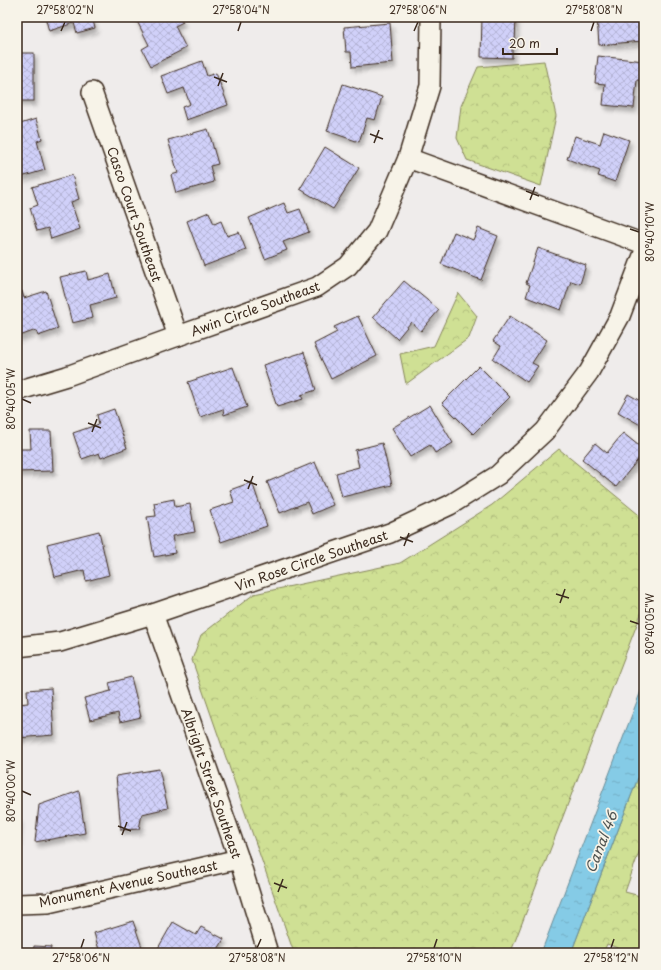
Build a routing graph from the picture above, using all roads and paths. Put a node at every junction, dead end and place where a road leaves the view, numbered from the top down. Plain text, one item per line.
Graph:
1 (431, 17) edge
2 (92, 92) dead end
3 (408, 158) junction
4 (644, 244) edge
5 (644, 253) edge
6 (178, 336) junction
7 (17, 391) edge
8 (153, 614) junction
9 (17, 648) edge
10 (239, 859) junction
11 (17, 904) edge
12 (268, 953) edge

1 - 3 street, Awin Circle Southeast
2 - 6 street, Casco Court Southeast
3 - 4 street
3 - 6 street, Awin Circle Southeast
5 - 8 street, Vin Rose Circle Southeast
6 - 7 street, Awin Circle Southeast
8 - 9 street, Vin Rose Circle Southeast
8 - 10 street, Albright Street Southeast
10 - 11 street, Monument Avenue Southeast
10 - 12 street, Albright Street Southeast

